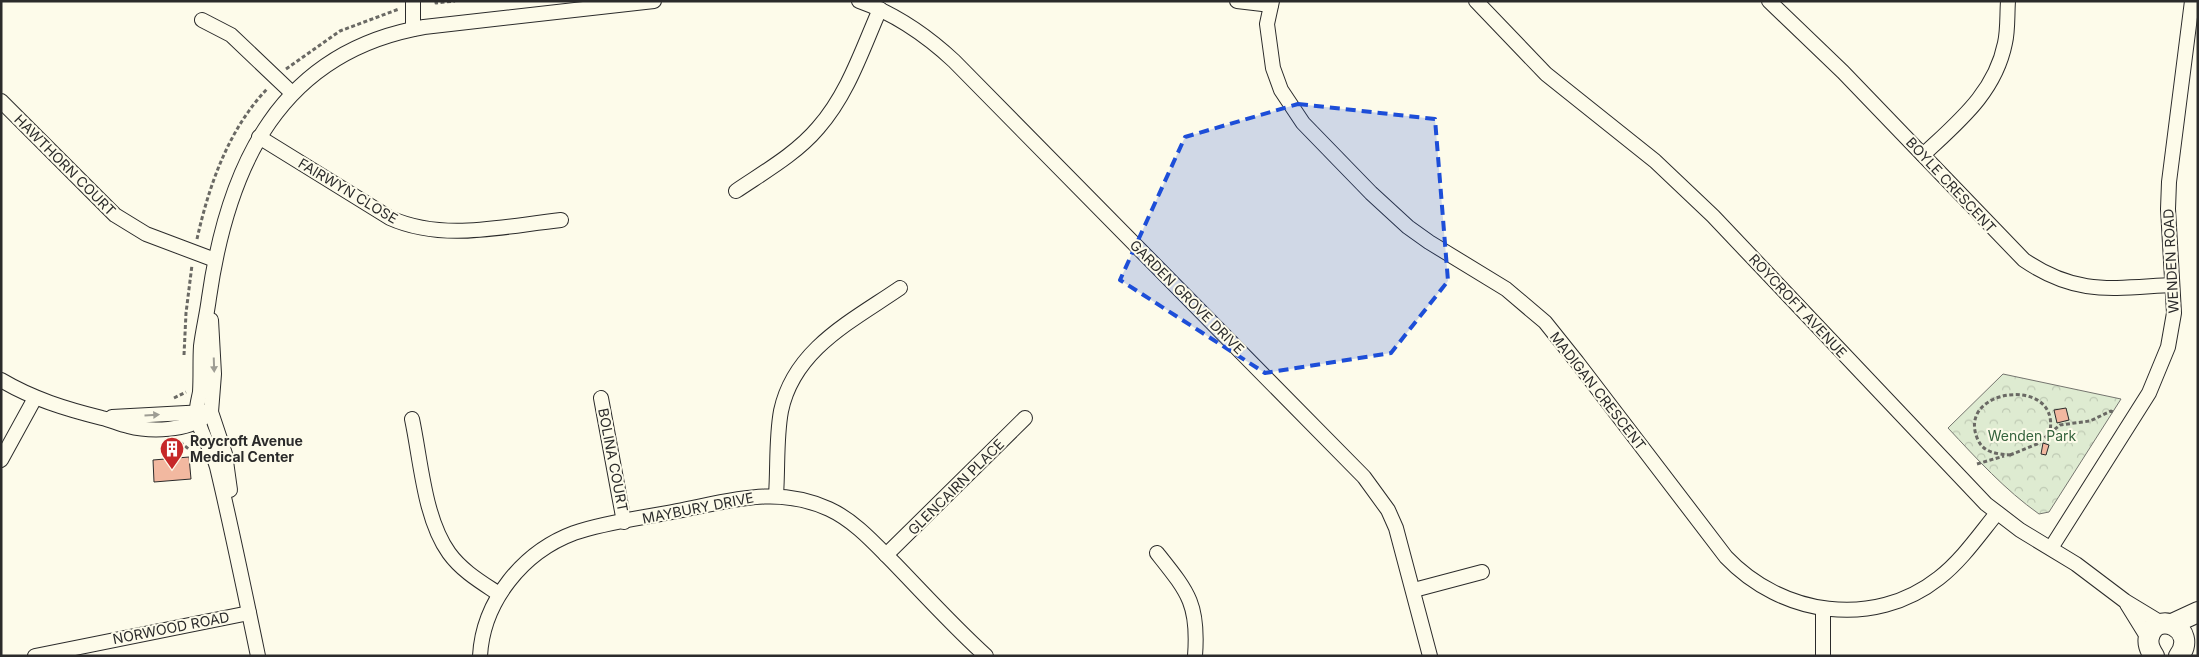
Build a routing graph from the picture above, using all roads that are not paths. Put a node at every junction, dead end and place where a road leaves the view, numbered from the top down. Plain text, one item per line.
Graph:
1 (413, 1) edge
2 (421, 1) edge
3 (654, 1) edge
4 (860, 1) edge
5 (1237, 1) edge
6 (1476, 1) edge
7 (2008, 1) edge
8 (2192, 1) edge
9 (1271, 3) edge
10 (1774, 3) edge
11 (880, 10) junction
12 (202, 20) dead end
13 (419, 28) junction
14 (292, 94) junction
15 (1, 101) edge
16 (259, 137) junction
17 (1923, 155) junction
18 (736, 191) dead end
19 (561, 220) dead end
20 (215, 260) junction
21 (2172, 285) junction
22 (900, 288) dead end
23 (1, 380) edge
24 (35, 398) junction
25 (601, 398) dead end
26 (203, 415) junction
27 (1025, 418) dead end
28 (412, 419) dead end
29 (1, 460) edge
30 (776, 495) junction
31 (1997, 513) junction
32 (624, 522) junction
33 (2051, 548) junction
34 (1157, 553) dead end
35 (886, 555) junction
36 (1482, 572) dead end
37 (1414, 590) junction
38 (499, 594) junction
39 (2125, 601) junction
40 (1823, 609) junction
41 (2198, 612) edge
42 (249, 613) junction
43 (2198, 621) edge
44 (2168, 624) junction
45 (2182, 648) edge
46 (2149, 649) edge
47 (34, 656) edge
48 (258, 656) edge
49 (480, 656) edge
50 (986, 656) edge
51 (1195, 656) edge
52 (1430, 656) edge
53 (1823, 656) edge

1 - 13 street
2 - 13 street
3 - 13 street
4 - 11 street, GARDEN GROVE DRIVE
5 - 9 street
6 - 31 street, ROYCROFT AVENUE
7 - 17 street
8 - 21 street, WENDEN ROAD
9 - 40 street, MADIGAN CRESCENT
10 - 17 street, BOYLE CRESCENT
11 - 18 street
11 - 37 street, GARDEN GROVE DRIVE
12 - 14 street
13 - 14 street
14 - 16 street
15 - 20 street, HAWTHORN COURT
16 - 19 street, FAIRWYN CLOSE
16 - 20 street
17 - 21 street, BOYLE CRESCENT
20 - 26 street
21 - 33 street, WENDEN ROAD
22 - 30 street
23 - 24 street
24 - 26 street
24 - 29 street
25 - 32 street, BOLINA COURT
26 - 42 street
27 - 35 street, GLENCAIRN PLACE
28 - 38 street
30 - 32 street, MAYBURY DRIVE
30 - 35 street, MAYBURY DRIVE
31 - 33 street, ROYCROFT AVENUE
31 - 40 street, MADIGAN CRESCENT
32 - 38 street, MAYBURY DRIVE
33 - 39 street, ROYCROFT AVENUE
34 - 51 street
35 - 50 street, MAYBURY DRIVE
36 - 37 street
37 - 52 street, GARDEN GROVE DRIVE
38 - 49 street, MAYBURY DRIVE
39 - 44 street, ROYCROFT AVENUE
39 - 46 street, ROYCROFT AVENUE
40 - 53 street
41 - 44 street
42 - 47 street, NORWOOD ROAD
42 - 48 street
43 - 45 street
44 - 45 street
44 - 46 street

